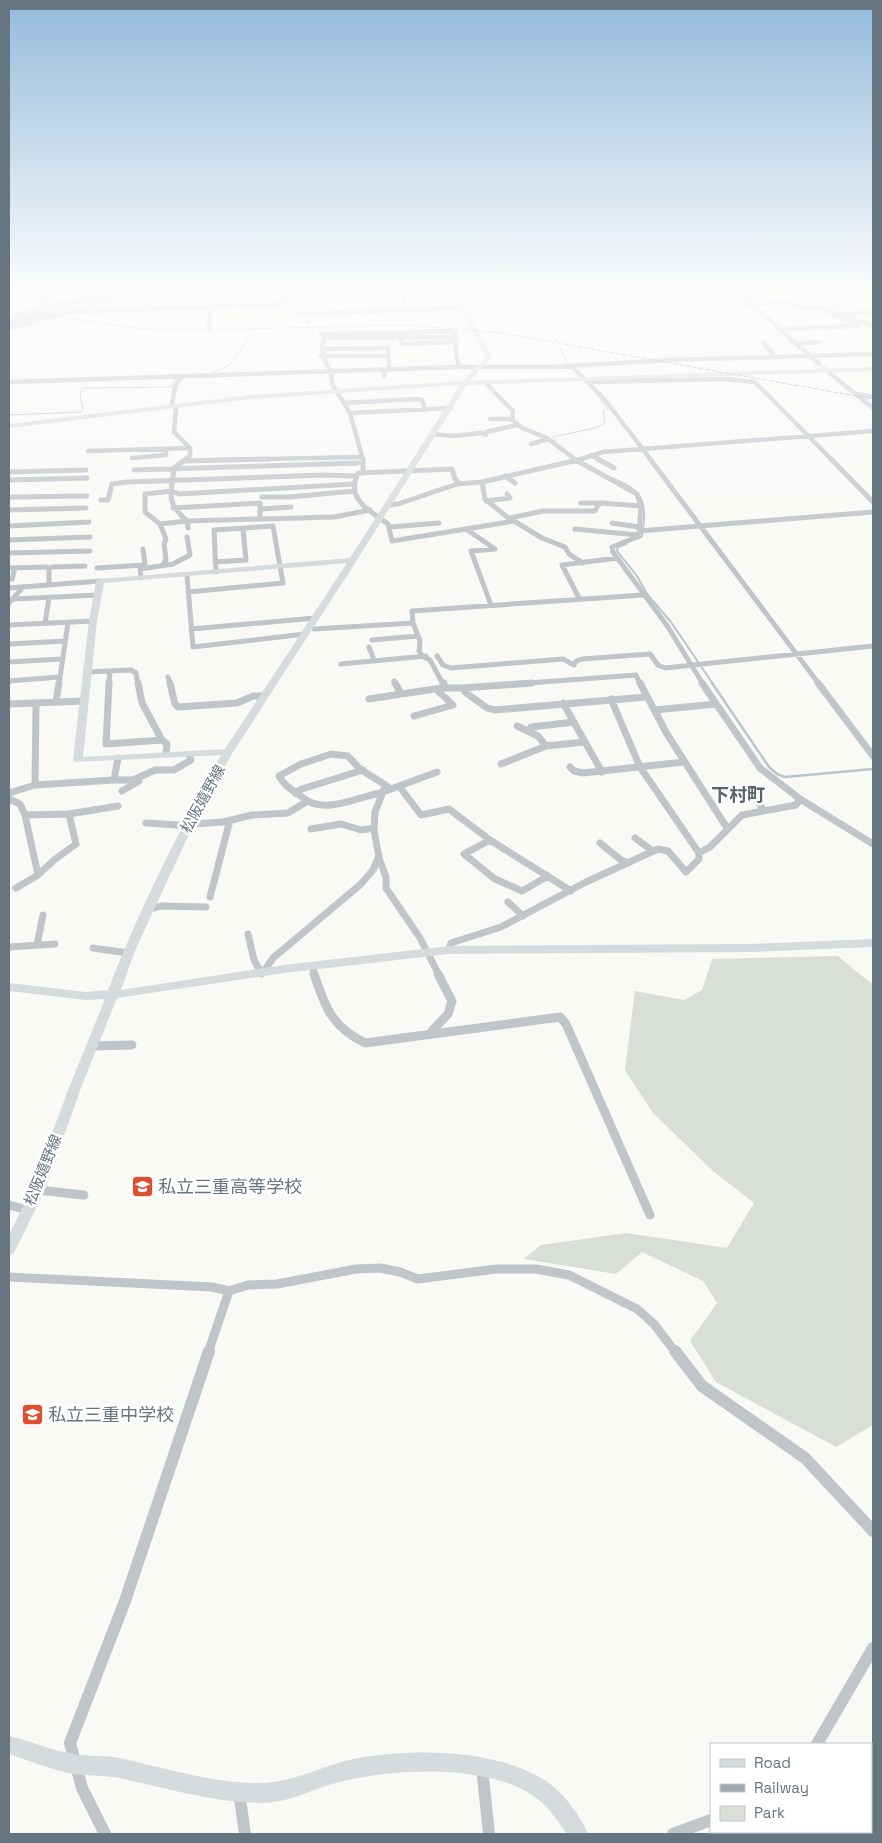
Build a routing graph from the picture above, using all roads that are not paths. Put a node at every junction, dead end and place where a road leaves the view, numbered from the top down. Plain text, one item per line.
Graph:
1 (272, 374) edge
2 (333, 374) edge
3 (385, 374) edge
4 (472, 374) edge
5 (579, 374) edge
6 (727, 374) edge
7 (832, 376) tunnel mouth
8 (182, 377) junction
9 (385, 377) dead end
10 (586, 381) junction
11 (9, 382) edge
12 (485, 382) junction
13 (465, 383) junction
14 (337, 390) junction
15 (856, 394) junction
16 (873, 396) edge
17 (344, 403) junction
18 (176, 406) junction
19 (451, 408) junction
20 (873, 408) edge
21 (425, 410) junction
22 (350, 413) junction
23 (490, 419) dead end
24 (512, 419) junction
25 (517, 425) junction
26 (9, 426) edge
27 (525, 429) junction
28 (873, 431) edge
29 (515, 432) dead end
30 (433, 434) junction
31 (808, 436) junction
32 (548, 439) junction
33 (531, 444) dead end
34 (190, 448) junction
35 (166, 450) junction
36 (642, 450) junction
37 (103, 451) junction
38 (88, 452) dead end
39 (591, 455) junction
40 (361, 457) junction
41 (102, 458) dead end
42 (132, 458) dead end
43 (262, 458) junction
44 (575, 460) junction
45 (184, 461) junction
46 (358, 463) dead end
47 (261, 466) junction
48 (174, 468) junction
49 (614, 468) dead end
50 (86, 470) dead end
51 (134, 470) dead end
52 (361, 470) junction
53 (411, 470) junction
54 (9, 472) edge
55 (356, 476) junction
56 (505, 476) junction
57 (87, 478) dead end
58 (261, 478) junction
59 (9, 480) edge
60 (172, 481) junction
61 (482, 482) junction
62 (459, 483) junction
63 (515, 483) dead end
64 (354, 484) junction
65 (260, 490) junction
66 (172, 491) junction
67 (355, 491) junction
68 (87, 496) dead end
69 (9, 497) edge
70 (262, 497) junction
71 (101, 500) dead end
72 (486, 501) junction
73 (873, 502) edge
74 (581, 503) dead end
75 (602, 503) junction
76 (389, 505) junction
77 (517, 505) dead end
78 (260, 506) junction
79 (641, 506) junction
80 (292, 507) dead end
81 (86, 508) dead end
82 (173, 508) junction
83 (498, 509) junction
84 (9, 510) edge
85 (370, 510) junction
86 (873, 512) edge
87 (490, 513) dead end
88 (260, 517) junction
89 (380, 518) junction
90 (511, 519) junction
91 (187, 521) junction
92 (89, 522) dead end
93 (440, 523) dead end
94 (612, 523) dead end
95 (160, 524) junction
96 (9, 526) edge
97 (390, 527) junction
98 (701, 527) junction
99 (188, 528) dead end
100 (243, 528) junction
101 (466, 528) junction
102 (575, 529) dead end
103 (639, 531) junction
104 (90, 537) dead end
105 (187, 537) dead end
106 (9, 540) edge
107 (143, 549) dead end
108 (90, 551) dead end
109 (9, 553) edge
110 (618, 558) junction
111 (353, 560) junction
112 (583, 563) junction
113 (165, 564) junction
114 (145, 565) junction
115 (85, 566) dead end
116 (216, 567) junction
117 (279, 567) junction
118 (12, 568) edge
119 (96, 568) dead end
120 (49, 569) junction
121 (187, 574) junction
122 (142, 578) junction
123 (12, 579) dead end
124 (100, 580) junction
125 (49, 585) junction
126 (23, 586) junction
127 (9, 588) edge
128 (188, 592) junction
129 (98, 595) junction
130 (643, 595) junction
131 (49, 598) junction
132 (579, 598) junction
133 (12, 601) edge
134 (491, 605) junction
135 (316, 618) junction
136 (93, 621) junction
137 (413, 622) junction
138 (45, 623) junction
139 (68, 623) junction
140 (9, 625) edge
141 (190, 629) junction
142 (309, 631) junction
143 (418, 636) junction
144 (372, 640) dead end
145 (65, 641) junction
146 (9, 644) edge
147 (873, 646) edge
148 (369, 647) dead end
149 (795, 654) junction
150 (422, 656) junction
151 (62, 659) junction
152 (374, 660) junction
153 (9, 662) edge
154 (341, 664) dead end
155 (574, 665) junction
156 (690, 665) junction
157 (88, 672) junction
158 (110, 672) junction
159 (59, 677) junction
160 (168, 678) dead end
161 (582, 679) junction
162 (9, 680) edge
163 (394, 681) dead end
164 (441, 688) junction
165 (463, 688) junction
166 (401, 694) junction
167 (264, 696) junction
168 (646, 697) junction
169 (370, 699) dead end
170 (610, 699) junction
171 (56, 701) junction
172 (84, 701) junction
173 (36, 703) junction
174 (564, 703) junction
175 (9, 704) edge
176 (716, 704) junction
177 (655, 710) junction
178 (414, 716) dead end
179 (574, 722) junction
180 (517, 726) dead end
181 (531, 727) dead end
182 (162, 740) junction
183 (585, 742) junction
184 (546, 746) junction
185 (228, 752) junction
186 (166, 754) junction
187 (873, 756) edge
188 (190, 757) dead end
189 (118, 758) junction
190 (684, 762) junction
191 (501, 764) dead end
192 (570, 767) dead end
193 (640, 767) junction
194 (363, 770) junction
195 (159, 771) junction
196 (437, 772) dead end
197 (602, 772) junction
198 (114, 780) junction
199 (35, 785) junction
200 (399, 786) junction
201 (122, 791) dead end
202 (9, 792) edge
203 (295, 793) junction
204 (381, 793) junction
205 (755, 797) dead end
206 (800, 799) junction
207 (9, 800) edge
208 (306, 802) junction
209 (118, 806) dead end
210 (764, 811) junction
211 (70, 814) junction
212 (25, 816) junction
213 (230, 820) junction
214 (146, 823) dead end
215 (189, 824) junction
216 (374, 828) junction
217 (727, 828) junction
218 (311, 829) dead end
219 (635, 838) dead end
220 (490, 840) junction
221 (600, 843) dead end
222 (873, 844) edge
223 (653, 851) junction
224 (700, 853) junction
225 (379, 856) junction
226 (628, 863) junction
227 (38, 876) junction
228 (548, 876) junction
229 (16, 888) dead end
230 (571, 890) junction
231 (210, 897) dead end
232 (508, 902) dead end
233 (206, 907) dead end
234 (147, 910) junction
235 (43, 915) dead end
236 (523, 916) junction
237 (248, 934) dead end
238 (873, 943) edge
239 (55, 944) dead end
240 (37, 945) junction
241 (9, 947) edge
242 (93, 948) dead end
243 (449, 950) junction
244 (427, 951) junction
245 (128, 953) junction
246 (312, 966) junction
247 (262, 974) junction
248 (9, 988) edge
249 (113, 994) junction
250 (433, 1034) junction
251 (132, 1045) dead end
252 (91, 1046) junction
253 (38, 1190) junction
254 (84, 1194) dead end
255 (9, 1205) edge
256 (27, 1210) junction
257 (650, 1215) dead end
258 (9, 1249) edge
259 (9, 1277) edge
260 (229, 1291) junction
261 (873, 1531) edge
262 (873, 1648) edge
263 (818, 1743) edge
264 (9, 1745) edge
265 (74, 1764) junction
266 (482, 1767) junction
267 (239, 1792) junction
268 (710, 1820) edge
269 (105, 1834) edge
270 (245, 1834) edge
271 (489, 1834) edge
272 (578, 1834) edge
273 (674, 1834) edge

1 - 8 street
2 - 14 street
3 - 9 street
4 - 13 main road, 松阪嬉野線
5 - 10 street
6 - 10 main road
7 - 15 street
8 - 11 street
8 - 18 street
10 - 12 main road
10 - 31 street
10 - 36 street
12 - 13 main road
12 - 24 street
13 - 14 main road
13 - 19 main road, 松阪嬉野線
14 - 17 street
14 - 18 main road
15 - 16 street
15 - 20 street
17 - 21 street
17 - 22 street
18 - 26 main road
18 - 34 street
19 - 21 street
19 - 30 main road, 松阪嬉野線
21 - 22 street
22 - 40 street
23 - 24 street
24 - 25 street
25 - 27 street
25 - 30 street
27 - 29 street
27 - 32 street
28 - 31 street
30 - 53 main road, 松阪嬉野線
31 - 36 street
31 - 73 street
32 - 33 street
32 - 44 street
34 - 35 street
34 - 45 street
35 - 37 street
35 - 42 street
36 - 39 street
36 - 98 street
37 - 38 street
37 - 41 street
39 - 44 street
39 - 49 street
40 - 43 street
40 - 52 street
43 - 45 street
43 - 47 street
44 - 56 street
44 - 79 street
45 - 48 street
46 - 47 street
47 - 48 street
47 - 58 street
48 - 51 street
48 - 60 street
50 - 54 street
52 - 53 street
52 - 55 street
53 - 62 street
53 - 76 main road, 松阪嬉野線
55 - 58 street
55 - 64 street
56 - 61 street
56 - 63 street
57 - 59 street
58 - 60 street
58 - 65 street
60 - 66 street
60 - 71 street
61 - 62 street
61 - 72 street
62 - 76 street
64 - 65 street
64 - 67 street
65 - 66 street
65 - 70 street
66 - 82 street
66 - 95 street
67 - 70 street
67 - 85 street
68 - 69 street
70 - 78 street
72 - 77 street
72 - 83 street
74 - 75 street
75 - 79 street
75 - 90 street
76 - 89 main road, 松阪嬉野線
78 - 80 street
78 - 82 street
78 - 88 street
79 - 103 street
81 - 84 street
82 - 91 street
83 - 87 street
83 - 90 street
85 - 88 street
85 - 89 street
86 - 98 street
88 - 91 street
89 - 97 street
89 - 111 main road, 松阪嬉野線
90 - 101 street
90 - 112 street
91 - 95 street
91 - 99 street
92 - 96 street
93 - 97 street
94 - 103 street
95 - 113 street
97 - 101 street
98 - 103 street
98 - 149 street
100 - 116 street
100 - 116 street
100 - 117 street
101 - 134 street
102 - 103 street
103 - 110 street
104 - 106 street
105 - 113 street
107 - 114 street
108 - 109 street
110 - 112 street
110 - 130 street
111 - 117 main road
111 - 135 main road, 松阪嬉野線
112 - 132 street
113 - 114 street
113 - 122 street
114 - 119 street
115 - 120 street
116 - 117 main road
116 - 121 main road
117 - 128 street
118 - 120 street
118 - 123 street
120 - 125 street
121 - 122 main road
121 - 128 street
122 - 124 main road
124 - 125 street
124 - 129 main road
125 - 126 street
126 - 127 street
126 - 133 street
128 - 141 street
129 - 131 street
129 - 136 main road
130 - 132 street
130 - 156 street
131 - 133 street
131 - 138 street
132 - 134 street
134 - 137 street
135 - 141 street
135 - 142 main road, 松阪嬉野線
136 - 139 street
136 - 157 main road
137 - 142 street
137 - 143 street
138 - 139 street
138 - 140 street
139 - 145 street
141 - 142 street
142 - 167 main road, 松阪嬉野線
143 - 144 street
143 - 150 street
145 - 146 street
145 - 151 street
147 - 149 street
148 - 152 street
149 - 156 street
149 - 187 street
150 - 152 street
150 - 155 street
150 - 164 street
151 - 153 street
151 - 159 street
152 - 154 street
155 - 156 street
155 - 161 street
156 - 176 street
157 - 158 street
157 - 172 main road
158 - 182 street
158 - 182 street
159 - 162 street
159 - 171 street
160 - 167 street
161 - 165 street
161 - 168 street
163 - 166 street
164 - 165 street
164 - 166 street
164 - 178 street
165 - 174 street
166 - 169 street
167 - 185 main road, 松阪嬉野線
168 - 170 street
168 - 177 street
170 - 174 street
170 - 193 street
171 - 172 street
171 - 173 street
172 - 189 main road
173 - 175 street
173 - 199 street
174 - 179 street
176 - 177 street
176 - 206 street
177 - 190 street
179 - 181 street
179 - 183 street
180 - 184 street
182 - 186 street
183 - 184 street
183 - 197 street
184 - 191 street
185 - 186 main road
185 - 215 main road, 松阪嬉野線
186 - 189 main road
188 - 195 street
189 - 198 street
190 - 193 street
190 - 217 street
192 - 197 street
193 - 197 street
193 - 224 street
194 - 203 street
194 - 203 street
194 - 204 street
195 - 198 street
195 - 201 street
196 - 200 street
198 - 199 street
199 - 202 street
200 - 204 street
200 - 220 street
203 - 208 street
204 - 208 street
204 - 216 street
205 - 210 street
206 - 210 street
206 - 222 street
207 - 212 street
208 - 213 street
209 - 211 street
210 - 217 street
211 - 212 street
211 - 227 street
212 - 227 street
213 - 215 street
213 - 231 street
214 - 215 street
215 - 234 main road, 松阪嬉野線
216 - 218 street
216 - 225 street
217 - 224 street
219 - 223 street
220 - 228 street
220 - 228 street
221 - 226 street
223 - 224 street
223 - 226 street
225 - 244 street
225 - 247 street
226 - 230 street
227 - 229 street
228 - 230 street
230 - 236 street
232 - 236 street
233 - 234 street
234 - 245 main road, 松阪嬉野線
235 - 240 street
236 - 243 street
237 - 247 street
238 - 243 main road
239 - 240 street
240 - 241 street
242 - 245 street
243 - 244 main road
244 - 246 main road
244 - 250 street
245 - 249 main road, 松阪嬉野線
246 - 247 main road
246 - 250 street
247 - 249 main road
248 - 249 main road
249 - 252 main road, 松阪嬉野線
250 - 257 street
251 - 252 street
252 - 253 main road, 松阪嬉野線
253 - 254 street
253 - 256 main road, 松阪嬉野線
255 - 256 street
256 - 258 main road, 松阪嬉野線
259 - 260 street
260 - 261 street
260 - 265 street
262 - 263 street
264 - 265 main road
265 - 267 main road
265 - 269 street
266 - 267 main road
266 - 271 street
266 - 272 main road
267 - 270 street
268 - 273 street

